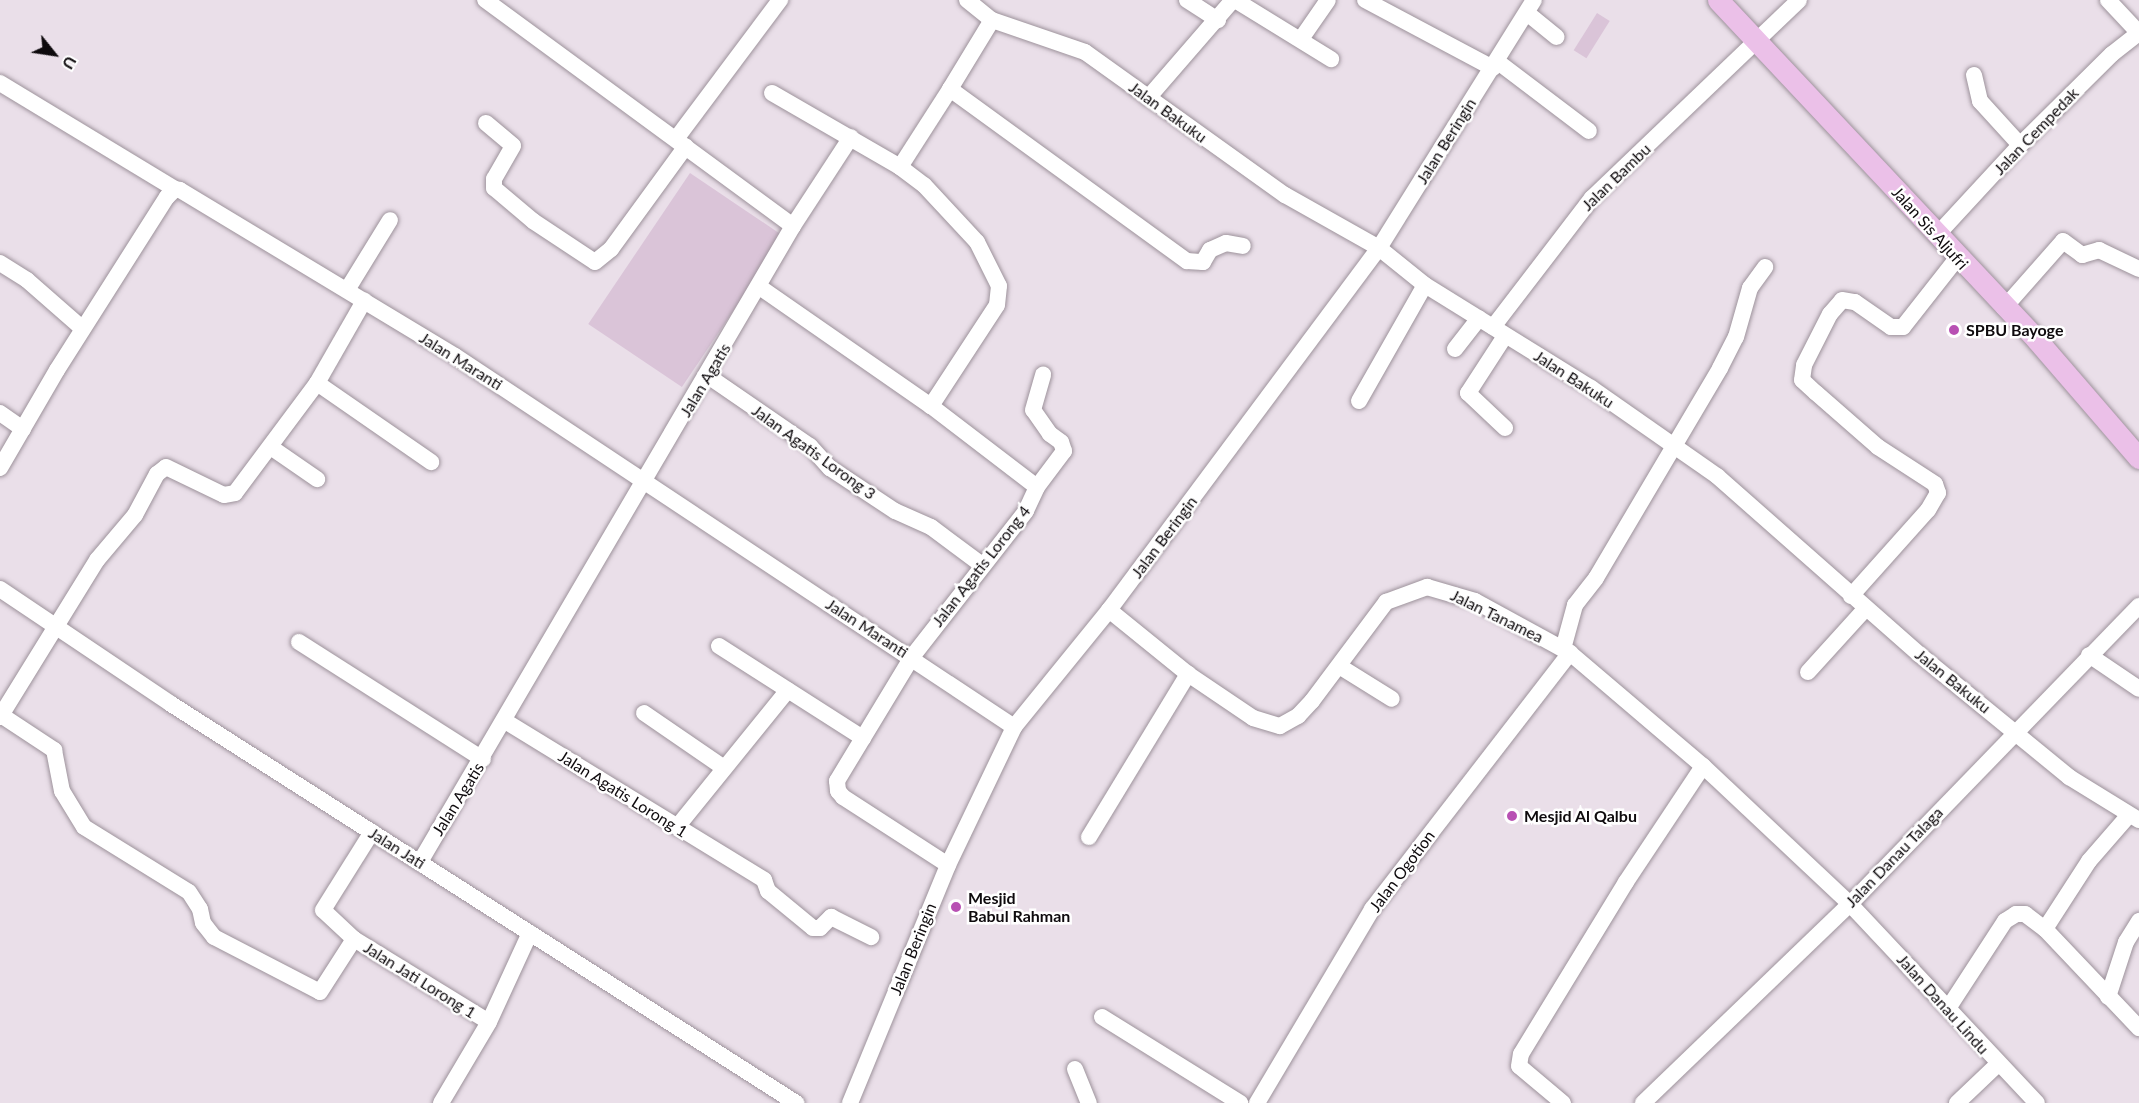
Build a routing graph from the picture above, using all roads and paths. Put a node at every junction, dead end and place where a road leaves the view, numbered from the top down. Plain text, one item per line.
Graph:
1 (485, 0) edge
2 (780, 0) edge
3 (968, 0) edge
4 (1187, 0) edge
5 (1234, 0) edge
6 (1328, 0) edge
7 (1365, 0) edge
8 (1718, 0) edge
9 (1799, 0) edge
10 (2108, 0) edge
11 (1531, 6) edge
12 (992, 20) junction
13 (1218, 20) junction
14 (2139, 32) edge
15 (1557, 37) dead end
16 (1301, 39) junction
17 (1756, 40) junction
18 (1331, 59) dead end
19 (1495, 65) junction
20 (1974, 75) dead end
21 (0, 83) edge
22 (950, 89) junction
23 (772, 93) dead end
24 (1148, 98) junction
25 (486, 123) dead end
26 (1589, 131) dead end
27 (851, 137) junction
28 (681, 142) junction
29 (2020, 145) junction
30 (900, 166) junction
31 (175, 189) junction
32 (390, 220) dead end
33 (794, 226) junction
34 (1937, 235) junction
35 (1243, 246) dead end
36 (1379, 248) junction
37 (1958, 257) junction
38 (0, 263) edge
39 (1765, 267) dead end
40 (2139, 269) edge
41 (1425, 285) junction
42 (760, 288) junction
43 (347, 290) junction
44 (364, 301) junction
45 (2004, 308) junction
46 (1492, 327) junction
47 (83, 329) junction
48 (1455, 350) dead end
49 (1043, 374) dead end
50 (708, 376) junction
51 (317, 383) junction
52 (1359, 401) dead end
53 (931, 406) junction
54 (0, 413) edge
55 (1505, 428) dead end
56 (23, 429) junction
57 (1672, 446) junction
58 (272, 448) junction
59 (2139, 458) edge
60 (431, 462) dead end
61 (0, 468) edge
62 (317, 479) dead end
63 (646, 480) junction
64 (1037, 488) junction
65 (982, 565) junction
66 (0, 589) edge
67 (1851, 596) junction
68 (2139, 606) edge
69 (1866, 608) junction
70 (1109, 610) junction
71 (57, 627) junction
72 (299, 642) dead end
73 (719, 646) dead end
74 (1566, 651) junction
75 (2089, 654) junction
76 (912, 657) junction
77 (1339, 666) junction
78 (1808, 672) dead end
79 (1188, 674) junction
80 (2139, 689) edge
81 (788, 690) junction
82 (1392, 699) dead end
83 (644, 713) dead end
84 (1, 716) edge
85 (505, 722) junction
86 (1014, 727) junction
87 (2014, 731) junction
88 (863, 738) junction
89 (483, 759) junction
90 (1703, 766) junction
91 (724, 768) junction
92 (2134, 817) edge
93 (677, 827) junction
94 (372, 832) junction
95 (1089, 837) dead end
96 (420, 861) junction
97 (948, 865) junction
98 (1850, 904) junction
99 (2139, 921) edge
100 (2045, 929) junction
101 (530, 933) junction
102 (871, 937) dead end
103 (354, 939) junction
104 (2108, 997) junction
105 (1949, 1007) junction
106 (1102, 1017) dead end
107 (489, 1022) junction
108 (2139, 1028) edge
109 (1998, 1064) junction
110 (1075, 1069) dead end
111 (441, 1103) edge
112 (796, 1103) edge
113 (850, 1103) edge
114 (1089, 1103) edge
115 (1240, 1103) edge
116 (1257, 1103) edge
117 (1563, 1103) edge
118 (1643, 1103) edge
119 (1958, 1103) edge
120 (2037, 1103) edge

1 - 28 street
2 - 28 street
3 - 12 street, Jalan Bakuku
4 - 13 street
5 - 13 street
5 - 16 street
6 - 16 street
7 - 19 street
8 - 17 main road, Jalan Sis Aljufri
9 - 17 street, Jalan Bambu
10 - 14 street
11 - 15 street
11 - 19 street, Jalan Beringin
12 - 22 street
12 - 24 street, Jalan Bakuku
13 - 24 street
14 - 29 street, Jalan Cempedak
16 - 18 street
17 - 34 main road, Jalan Sis Aljufri
17 - 46 street, Jalan Bambu
19 - 26 street
19 - 36 street, Jalan Beringin
20 - 29 street
21 - 31 street, Jalan Maranti
22 - 30 street
22 - 35 street
23 - 27 street
24 - 36 street, Jalan Bakuku
25 - 28 street
27 - 30 street
27 - 33 street, Jalan Agatis
28 - 33 street
29 - 34 street, Jalan Cempedak
30 - 53 street
31 - 43 street, Jalan Maranti
31 - 47 street
32 - 43 street
33 - 42 street, Jalan Agatis
34 - 37 main road, Jalan Sis Aljufri
36 - 41 street, Jalan Bakuku
36 - 70 street, Jalan Beringin
37 - 45 main road, Jalan Sis Aljufri
37 - 67 street
38 - 47 street
39 - 57 street
40 - 45 street
41 - 46 street, Jalan Bakuku
41 - 52 street
42 - 50 street, Jalan Agatis
42 - 53 street, Jalan Agatis Lorong 4
43 - 44 street, Jalan Maranti
44 - 51 street
44 - 63 street, Jalan Maranti
45 - 59 main road, Jalan Sis Aljufri
46 - 48 street
46 - 55 street
46 - 57 street, Jalan Bakuku
47 - 56 street
49 - 64 street
50 - 63 street, Jalan Agatis
50 - 65 street, Jalan Agatis Lorong 3
51 - 58 street
51 - 60 street
53 - 64 street, Jalan Agatis Lorong 4
54 - 56 street
56 - 61 street
57 - 67 street, Jalan Bakuku
57 - 74 street
58 - 62 street
58 - 71 street, Jalan Jati Lorong 1
63 - 76 street, Jalan Maranti
63 - 85 street, Jalan Agatis
64 - 65 street, Jalan Agatis Lorong 4
65 - 76 street, Jalan Agatis Lorong 4
66 - 71 street, Jalan Jati
67 - 69 street, Jalan Bakuku
68 - 75 street, Jalan Danau Talaga
69 - 78 street
69 - 87 street, Jalan Bakuku
70 - 79 street, Jalan Tanamea
70 - 86 street, Jalan Beringin
71 - 84 street, Jalan Jati Lorong 1
71 - 94 street, Jalan Jati
72 - 89 street
73 - 81 street
74 - 77 street, Jalan Tanamea
74 - 90 street, Jalan Tanamea
74 - 116 street, Jalan Ogotion
75 - 80 street
75 - 87 street, Jalan Danau Talaga
76 - 86 street, Jalan Maranti
76 - 88 street, Jalan Agatis Lorong 4
77 - 79 street, Jalan Tanamea
77 - 82 street
79 - 95 street
81 - 88 street
81 - 91 street
83 - 91 street
84 - 103 street, Jalan Jati Lorong 1
85 - 89 street, Jalan Agatis
85 - 93 street, Jalan Agatis Lorong 1
86 - 97 street, Jalan Beringin
87 - 92 street, Jalan Bakuku
87 - 98 street, Jalan Danau Talaga
88 - 97 street, Jalan Agatis Lorong 4
89 - 96 street, Jalan Agatis
90 - 98 street, Jalan Tanamea
90 - 117 street
91 - 93 street
92 - 100 street
93 - 102 street, Jalan Agatis Lorong 1
94 - 96 street, Jalan Jati
94 - 103 street
96 - 101 street, Jalan Jati
97 - 113 street, Jalan Beringin
98 - 105 street, Jalan Danau Lindu
98 - 118 street, Jalan Danau Talaga
99 - 104 street
100 - 104 street
100 - 105 street
101 - 107 street, Jalan Jati Lorong 1
101 - 112 street, Jalan Jati
103 - 107 street, Jalan Jati Lorong 1
104 - 108 street
105 - 109 street, Jalan Danau Lindu
106 - 115 street
107 - 111 street, Jalan Jati Lorong 1
109 - 119 street
109 - 120 street, Jalan Danau Lindu
110 - 114 street

